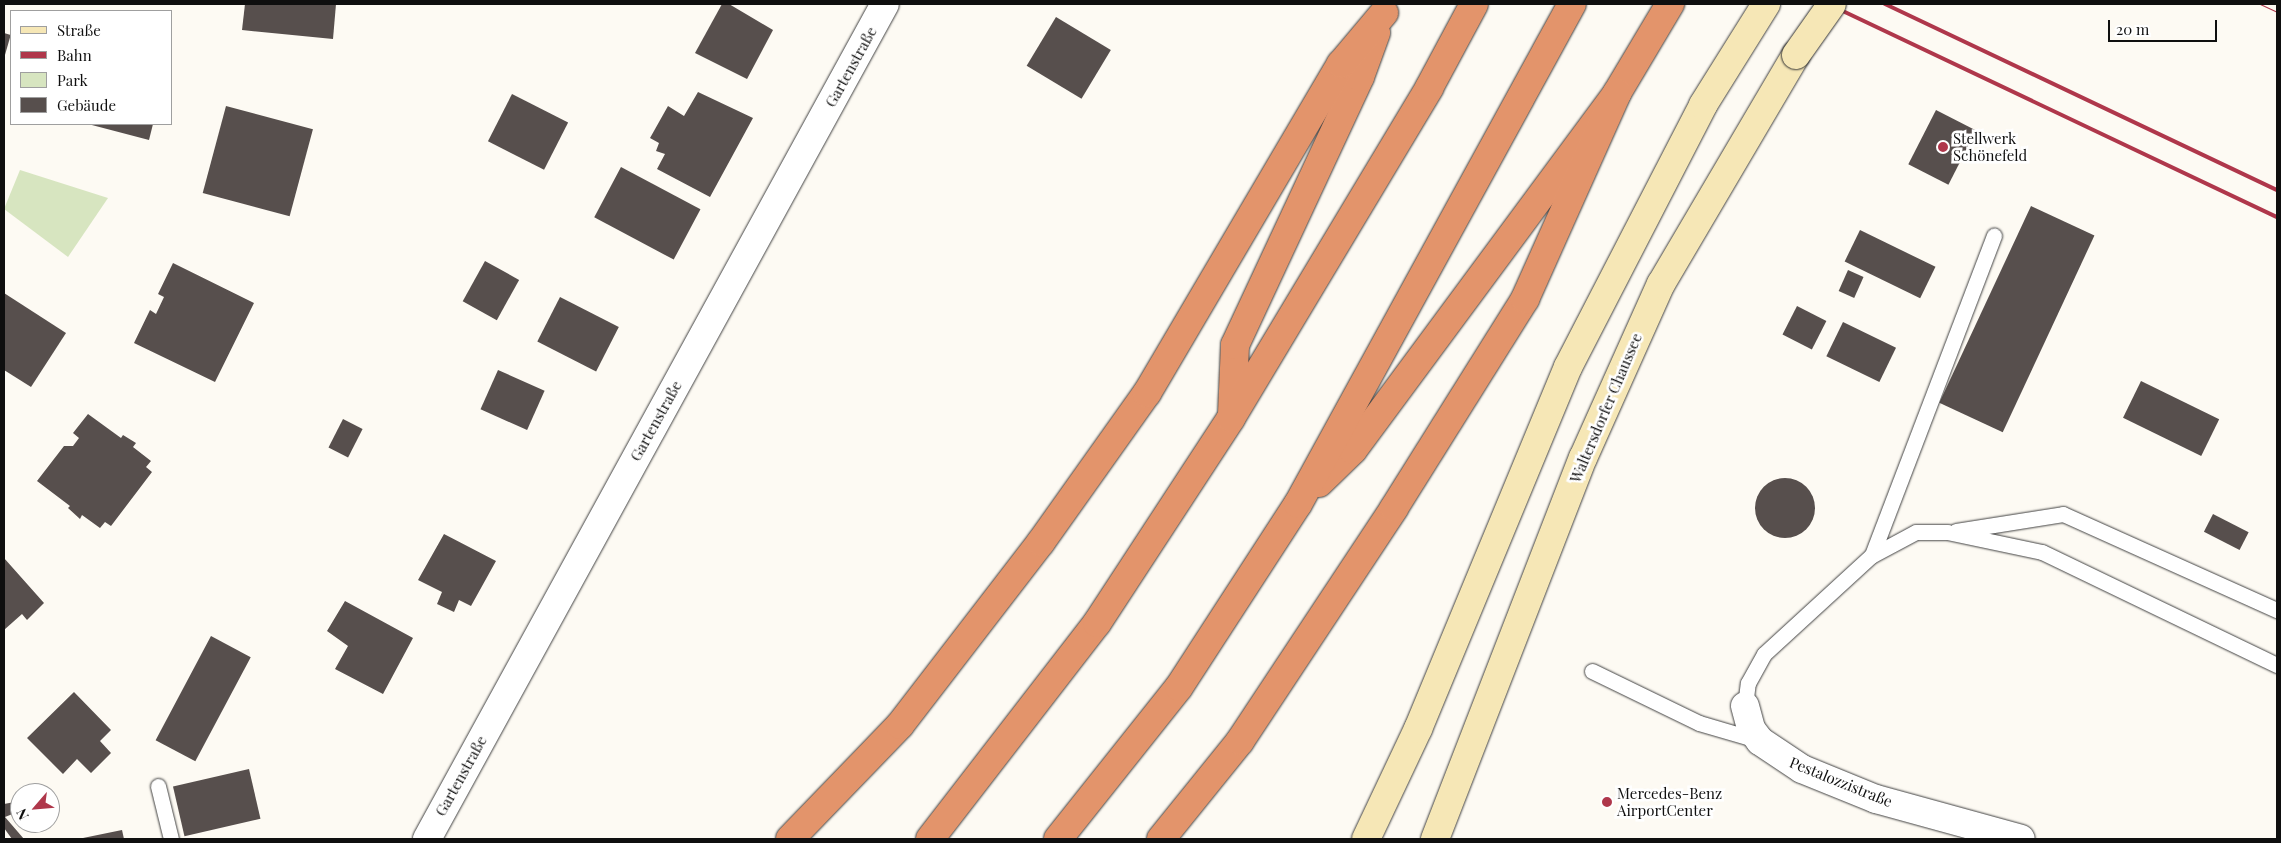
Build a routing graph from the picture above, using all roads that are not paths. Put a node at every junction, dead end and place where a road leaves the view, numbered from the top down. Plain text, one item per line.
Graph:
1 (885, 4) edge
2 (1474, 4) edge
3 (1572, 4) edge
4 (1669, 4) edge
5 (1766, 4) edge
6 (1832, 4) edge
7 (1386, 8) edge
8 (1617, 93) junction
9 (1994, 235) dead end
10 (1231, 418) junction
11 (1298, 504) junction
12 (1947, 532) junction
13 (1871, 556) junction
14 (2277, 610) edge
15 (2277, 665) edge
16 (1592, 671) dead end
17 (1745, 706) joint
18 (1760, 741) junction
19 (158, 786) dead end
20 (171, 839) edge
21 (426, 839) edge
22 (790, 839) edge
23 (930, 839) edge
24 (1058, 839) edge
25 (1161, 839) edge
26 (1366, 839) edge
27 (1435, 839) edge
28 (2021, 839) edge

1 - 21 street, Gartenstraße
2 - 10 highway
3 - 11 highway
4 - 8 highway
5 - 26 main road
6 - 27 main road, Waltersdorfer Chaussee, bridge
7 - 10 highway
7 - 22 highway
8 - 11 highway
8 - 25 highway
9 - 13 lane
10 - 23 highway
11 - 24 highway
12 - 13 lane
12 - 14 lane
12 - 15 lane
13 - 17 lane
16 - 18 lane
17 - 18 street, Pestalozzistraße
18 - 28 street, Pestalozzistraße
19 - 20 lane

